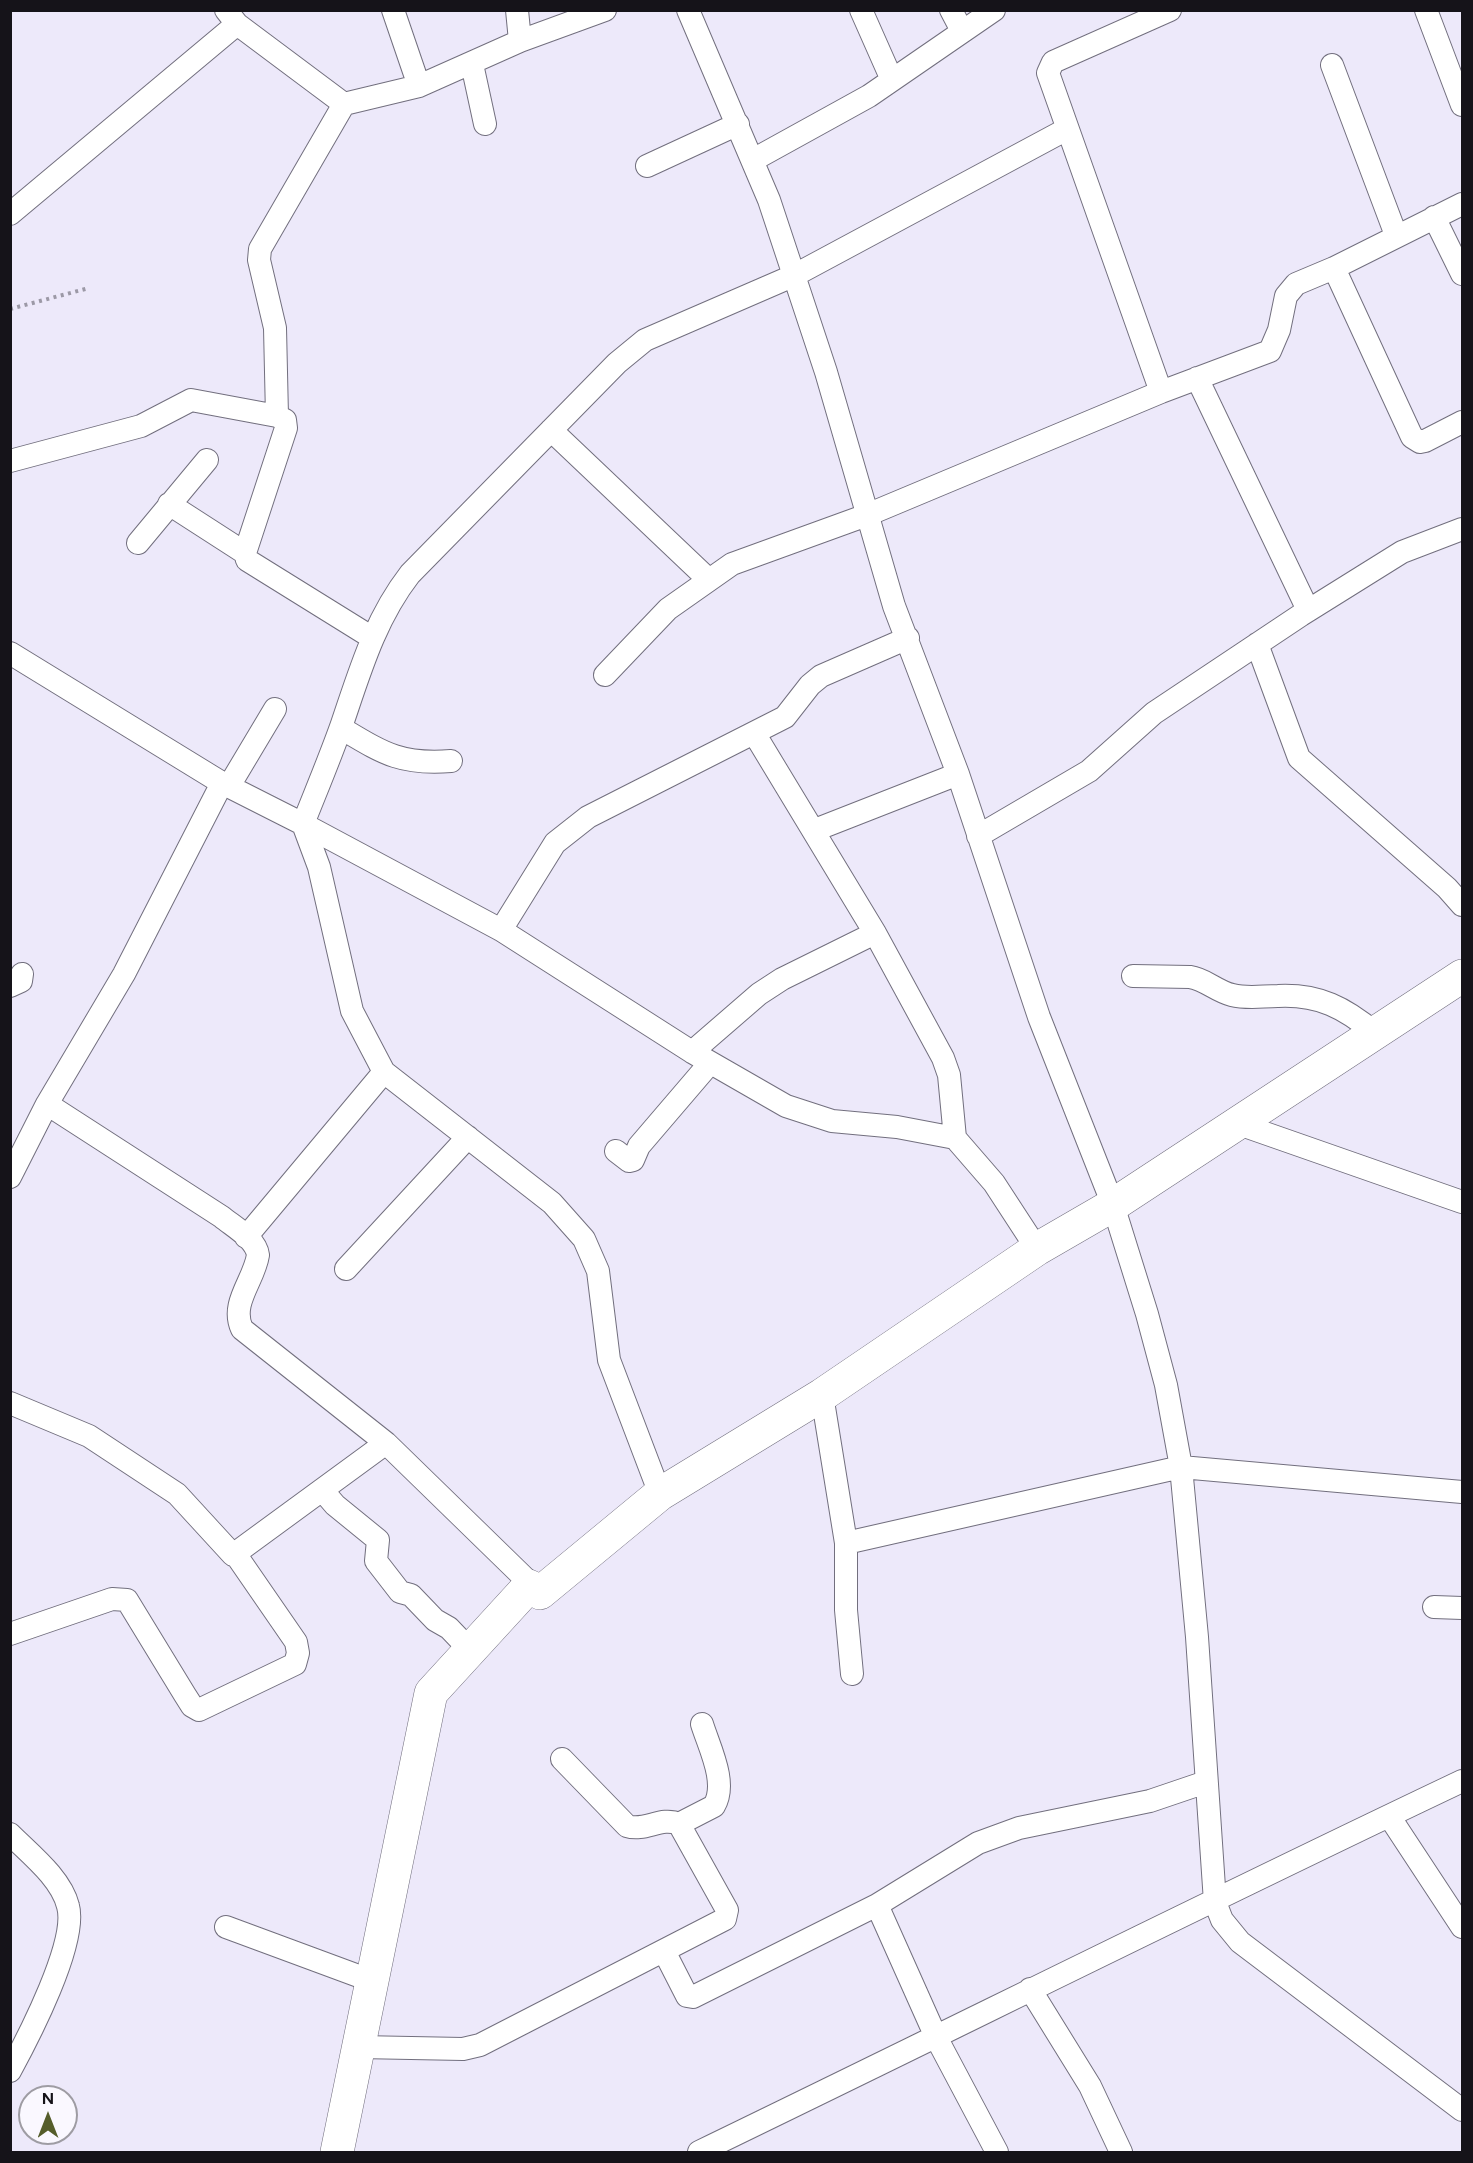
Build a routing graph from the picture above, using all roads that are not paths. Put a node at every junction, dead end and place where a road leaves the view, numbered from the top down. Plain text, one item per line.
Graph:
1 (393, 10) edge
2 (518, 10) edge
3 (605, 10) edge
4 (688, 10) edge
5 (861, 10) edge
6 (951, 10) edge
7 (994, 10) edge
8 (1170, 10) edge
9 (1426, 10) edge
10 (231, 17) edge
11 (962, 32) junction
12 (520, 41) junction
13 (472, 64) junction
14 (1332, 65) dead end
15 (892, 80) junction
16 (419, 86) junction
17 (344, 104) junction
18 (1462, 105) edge
19 (485, 124) dead end
20 (738, 124) junction
21 (1067, 129) junction
22 (753, 160) junction
23 (647, 166) dead end
24 (1462, 204) edge
25 (10, 214) edge
26 (1434, 217) junction
27 (1395, 236) junction
28 (1334, 268) junction
29 (1462, 274) edge
30 (795, 275) junction
31 (1197, 378) junction
32 (1161, 392) junction
33 (278, 416) junction
34 (1462, 422) edge
35 (551, 430) junction
36 (207, 460) dead end
37 (10, 461) edge
38 (169, 504) junction
39 (867, 515) junction
40 (1462, 530) edge
41 (138, 543) dead end
42 (245, 553) junction
43 (709, 580) junction
44 (1308, 610) junction
45 (372, 637) junction
46 (908, 638) junction
47 (1257, 644) junction
48 (13, 660) edge
49 (605, 675) dead end
50 (274, 709) dead end
51 (340, 728) junction
52 (754, 733) junction
53 (451, 761) dead end
54 (958, 774) junction
55 (226, 785) junction
56 (303, 824) junction
57 (815, 830) junction
58 (978, 836) junction
59 (1462, 905) edge
60 (501, 930) junction
61 (875, 933) junction
62 (1133, 976) dead end
63 (1462, 976) edge
64 (1376, 1033) junction
65 (701, 1058) junction
66 (384, 1072) junction
67 (47, 1104) junction
68 (1236, 1124) junction
69 (20, 1132) edge
70 (468, 1137) junction
71 (955, 1138) junction
72 (616, 1151) dead end
73 (10, 1177) edge
74 (1462, 1202) edge
75 (1113, 1205) junction
76 (246, 1237) junction
77 (1036, 1249) junction
78 (346, 1269) dead end
79 (822, 1395) junction
80 (10, 1403) edge
81 (386, 1443) junction
82 (1181, 1467) junction
83 (323, 1491) junction
84 (1462, 1492) edge
85 (660, 1494) junction
86 (846, 1543) junction
87 (236, 1555) junction
88 (540, 1593) junction
89 (1434, 1607) dead end
90 (1462, 1608) edge
91 (10, 1634) edge
92 (469, 1650) junction
93 (852, 1674) dead end
94 (702, 1724) dead end
95 (562, 1759) dead end
96 (1462, 1781) edge
97 (1206, 1782) junction
98 (1389, 1816) junction
99 (679, 1824) junction
100 (10, 1834) edge
101 (1215, 1902) junction
102 (877, 1905) junction
103 (226, 1927) dead end
104 (1462, 1927) edge
105 (664, 1951) junction
106 (372, 1981) junction
107 (1029, 1989) junction
108 (936, 2037) junction
109 (359, 2047) junction
110 (10, 2071) edge
111 (1462, 2110) edge
112 (337, 2152) edge
113 (699, 2152) edge
114 (998, 2152) edge
115 (1121, 2152) edge

1 - 16 street
2 - 12 street
3 - 12 street
4 - 20 street
5 - 15 street
6 - 11 street
7 - 11 street
8 - 21 street
9 - 18 street
10 - 17 street
10 - 25 street
11 - 15 street
12 - 13 street
13 - 16 street
13 - 19 street
14 - 27 street
15 - 22 street
16 - 17 street
17 - 33 street
20 - 22 street
20 - 23 street
21 - 30 street
21 - 32 street
22 - 30 street
24 - 26 street
26 - 27 street
26 - 29 street
27 - 28 street
28 - 31 street
28 - 34 street
30 - 35 street
30 - 39 street
31 - 32 street
31 - 44 street
32 - 39 street
33 - 37 street
33 - 42 street
35 - 43 street
35 - 45 street
36 - 38 street
38 - 41 street
38 - 42 street
39 - 43 street
39 - 46 street
40 - 44 street
42 - 45 street
43 - 49 street
44 - 47 street
45 - 51 street
46 - 52 street
46 - 54 street
47 - 58 street
47 - 59 street
48 - 55 street
50 - 55 street
51 - 53 street
51 - 56 street
52 - 57 street
52 - 60 street
54 - 57 street
54 - 58 street
55 - 56 street
55 - 67 street
56 - 60 street
56 - 66 street
57 - 61 street
58 - 75 street
60 - 65 street
61 - 65 street
61 - 71 street
62 - 64 street
63 - 64 street
64 - 68 street
65 - 71 street
65 - 72 street
66 - 70 street
66 - 76 street
67 - 69 street
67 - 76 street
68 - 74 street
68 - 75 street
69 - 73 street
70 - 78 street
70 - 85 street
71 - 77 street
75 - 77 street
75 - 82 street
76 - 81 street
77 - 79 street
79 - 85 street
79 - 86 street
80 - 87 street
81 - 83 street
81 - 88 street
82 - 84 street
82 - 86 street
82 - 97 street
83 - 87 street
83 - 92 street
85 - 88 street
86 - 93 street
87 - 91 street
88 - 92 street
89 - 90 street
92 - 106 street
94 - 99 street
95 - 99 street
96 - 98 street
97 - 101 street
97 - 102 street
98 - 101 street
98 - 104 street
99 - 105 street
100 - 110 street
101 - 107 street
101 - 111 street
102 - 105 street
102 - 108 street
103 - 106 street
105 - 109 street
106 - 109 street
107 - 108 street
107 - 115 street
108 - 113 street
108 - 114 street
109 - 112 street

